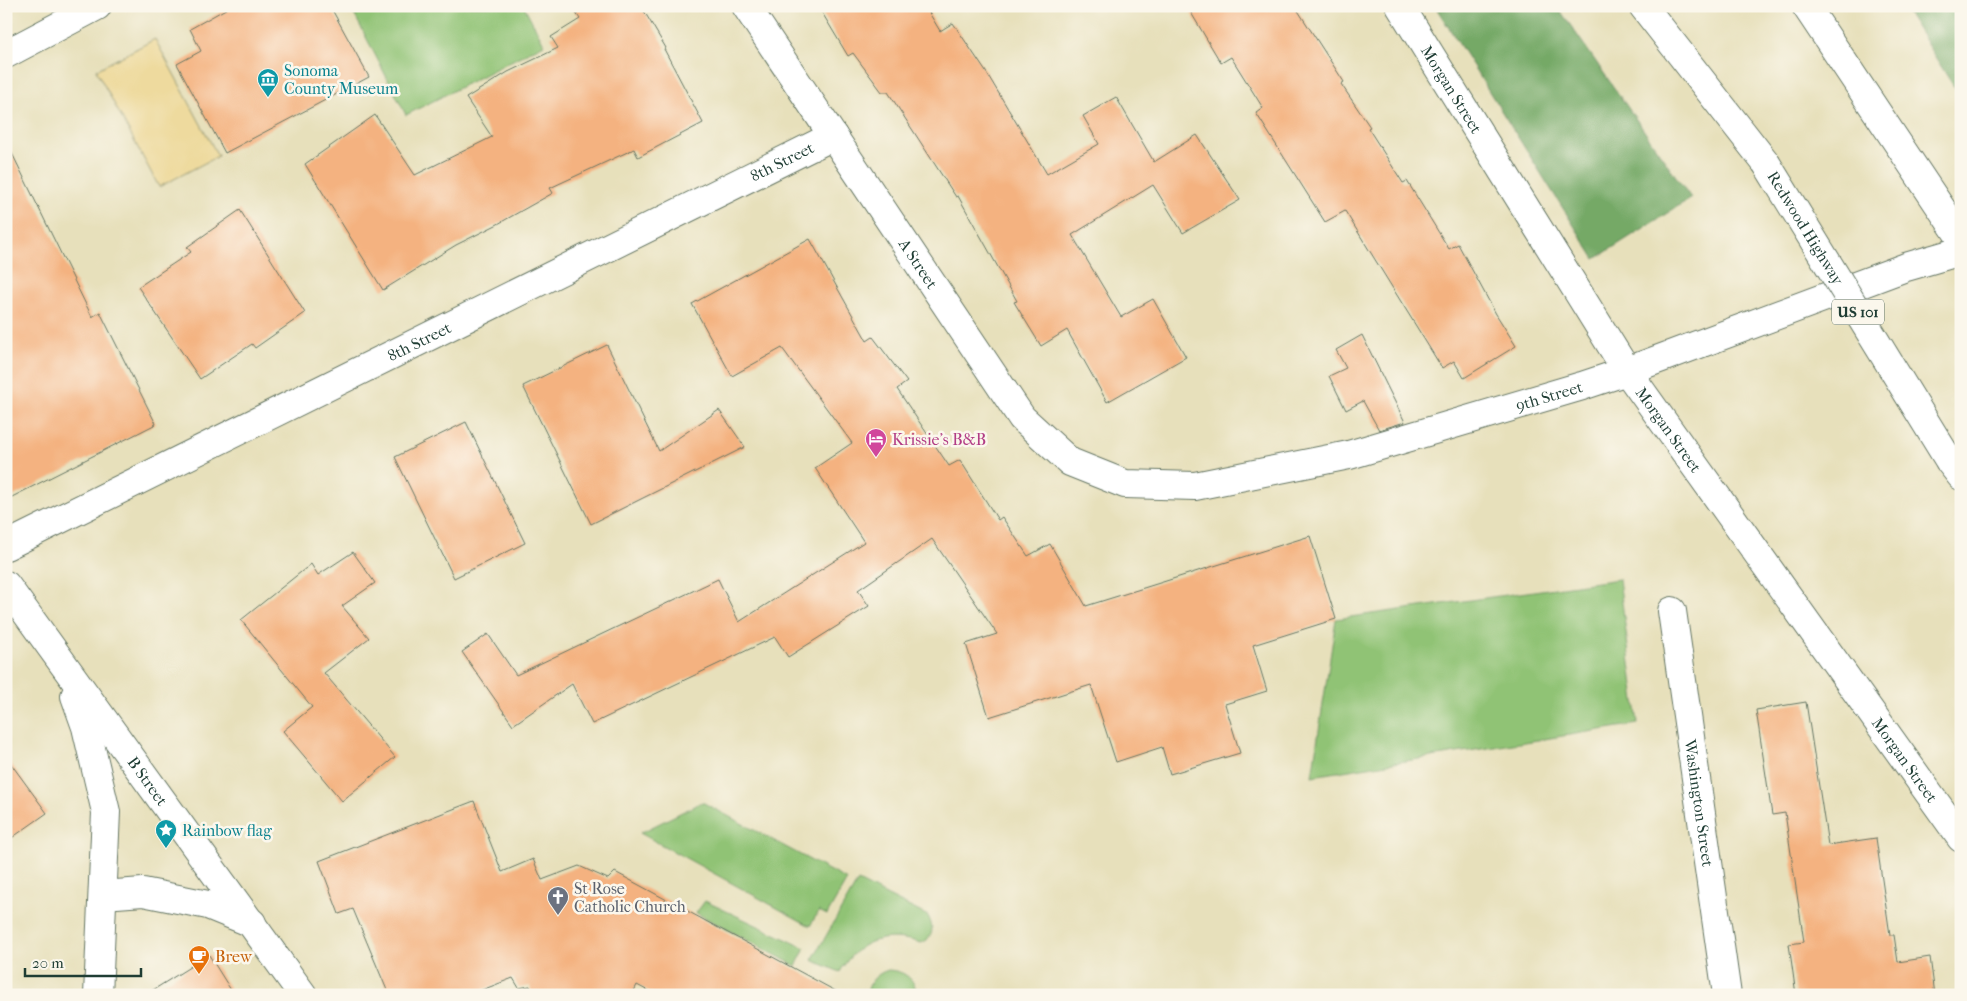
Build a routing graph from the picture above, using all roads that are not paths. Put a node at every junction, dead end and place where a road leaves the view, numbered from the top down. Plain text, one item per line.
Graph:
1 (97, 6) edge
2 (746, 6) edge
3 (1400, 6) edge
4 (1644, 6) edge
5 (1664, 6) edge
6 (1806, 6) edge
7 (1828, 6) edge
8 (6, 54) edge
9 (833, 136) junction
10 (1900, 147) junction
11 (1766, 163) junction
12 (1961, 238) edge
13 (1961, 251) edge
14 (1627, 371) junction
15 (1956, 469) edge
16 (1124, 484) joint
17 (6, 546) edge
18 (6, 585) edge
19 (1672, 611) dead end
20 (64, 666) junction
21 (1961, 838) edge
22 (103, 895) junction
23 (252, 923) junction
24 (98, 995) edge
25 (303, 995) edge
26 (1727, 995) edge

1 - 8 main road
2 - 9 main road, A Street
3 - 14 main road, Morgan Street
4 - 11 main road
5 - 11 main road, Redwood Highway / US 101
6 - 10 main road
7 - 10 main road
9 - 16 main road, A Street
9 - 17 main road, 8th Street
10 - 12 main road
11 - 15 main road, Redwood Highway / US 101, bridge
13 - 14 main road, 9th Street
14 - 16 main road, 9th Street
14 - 21 main road, Morgan Street
18 - 20 main road, B Street
19 - 26 main road, Washington Street
20 - 22 main road, B Street
20 - 23 main road, B Street
22 - 23 main road
22 - 24 main road, B Street
23 - 25 main road, B Street

